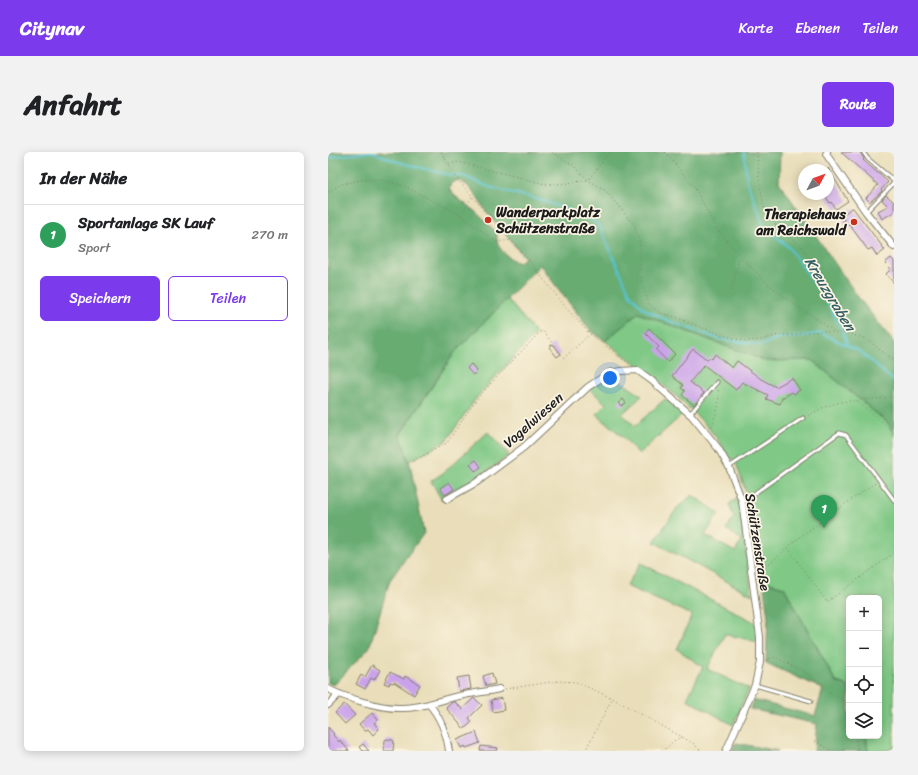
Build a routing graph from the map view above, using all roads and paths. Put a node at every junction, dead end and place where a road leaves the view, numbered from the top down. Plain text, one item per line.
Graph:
1 (441, 152) edge
2 (552, 152) edge
3 (610, 152) edge
4 (665, 152) edge
5 (757, 152) edge
6 (827, 152) edge
7 (863, 152) edge
8 (449, 164) junction
9 (588, 180) junction
10 (328, 192) edge
11 (472, 196) junction
12 (866, 212) junction
13 (461, 215) junction
14 (512, 240) junction
15 (894, 247) edge
16 (740, 256) junction
17 (730, 291) dead end
18 (835, 332) junction
19 (590, 334) junction
20 (849, 334) junction
21 (894, 359) edge
22 (637, 370) junction
23 (717, 382) joint
24 (894, 397) edge
25 (855, 400) junction
26 (690, 414) junction
27 (803, 418) joint
28 (894, 433) edge
29 (709, 436) junction
30 (413, 461) dead end
31 (729, 467) junction
32 (879, 480) junction
33 (447, 499) dead end
34 (894, 500) edge
35 (742, 501) junction
36 (787, 547) junction
37 (894, 553) edge
38 (752, 570) junction
39 (760, 662) junction
40 (755, 685) junction
41 (328, 688) edge
42 (499, 689) joint
43 (339, 694) junction
44 (612, 698) junction
45 (811, 700) dead end
46 (845, 701) joint
47 (429, 704) junction
48 (846, 704) edge
49 (328, 705) edge
50 (682, 737) junction
51 (856, 739) edge
52 (815, 741) dead end
53 (449, 751) edge
54 (585, 751) edge
55 (662, 751) edge
56 (701, 751) edge
57 (726, 751) edge
58 (832, 751) edge
59 (858, 751) edge

1 - 8 path
2 - 9 path
3 - 9 path
4 - 16 path
5 - 20 path
6 - 12 street
7 - 12 lane
8 - 9 path
8 - 11 path
9 - 18 path
10 - 13 path
11 - 13 path
11 - 14 path
12 - 15 street
13 - 14 path
14 - 19 path
16 - 17 path
16 - 18 path
18 - 20 path
19 - 22 path
19 - 30 path
20 - 21 path
22 - 26 street, Schützenstraße
22 - 33 street, Vogelwiesen
23 - 26 lane
23 - 29 path
24 - 25 path
25 - 27 path
25 - 28 path
26 - 29 street, Schützenstraße
27 - 31 lane
29 - 31 street, Schützenstraße
31 - 35 street, Schützenstraße
32 - 34 lane
32 - 35 lane
32 - 36 path
35 - 38 street, Schützenstraße
36 - 37 path
36 - 38 path
38 - 39 street, Schützenstraße
39 - 40 street, Schützenstraße
39 - 46 path
40 - 45 lane
40 - 57 street, Schützenstraße
41 - 43 street
42 - 44 path
42 - 47 street
43 - 47 street
43 - 49 street
44 - 50 path
44 - 54 path
46 - 48 path
47 - 53 street
50 - 55 path
50 - 56 path
51 - 59 path
52 - 58 path

